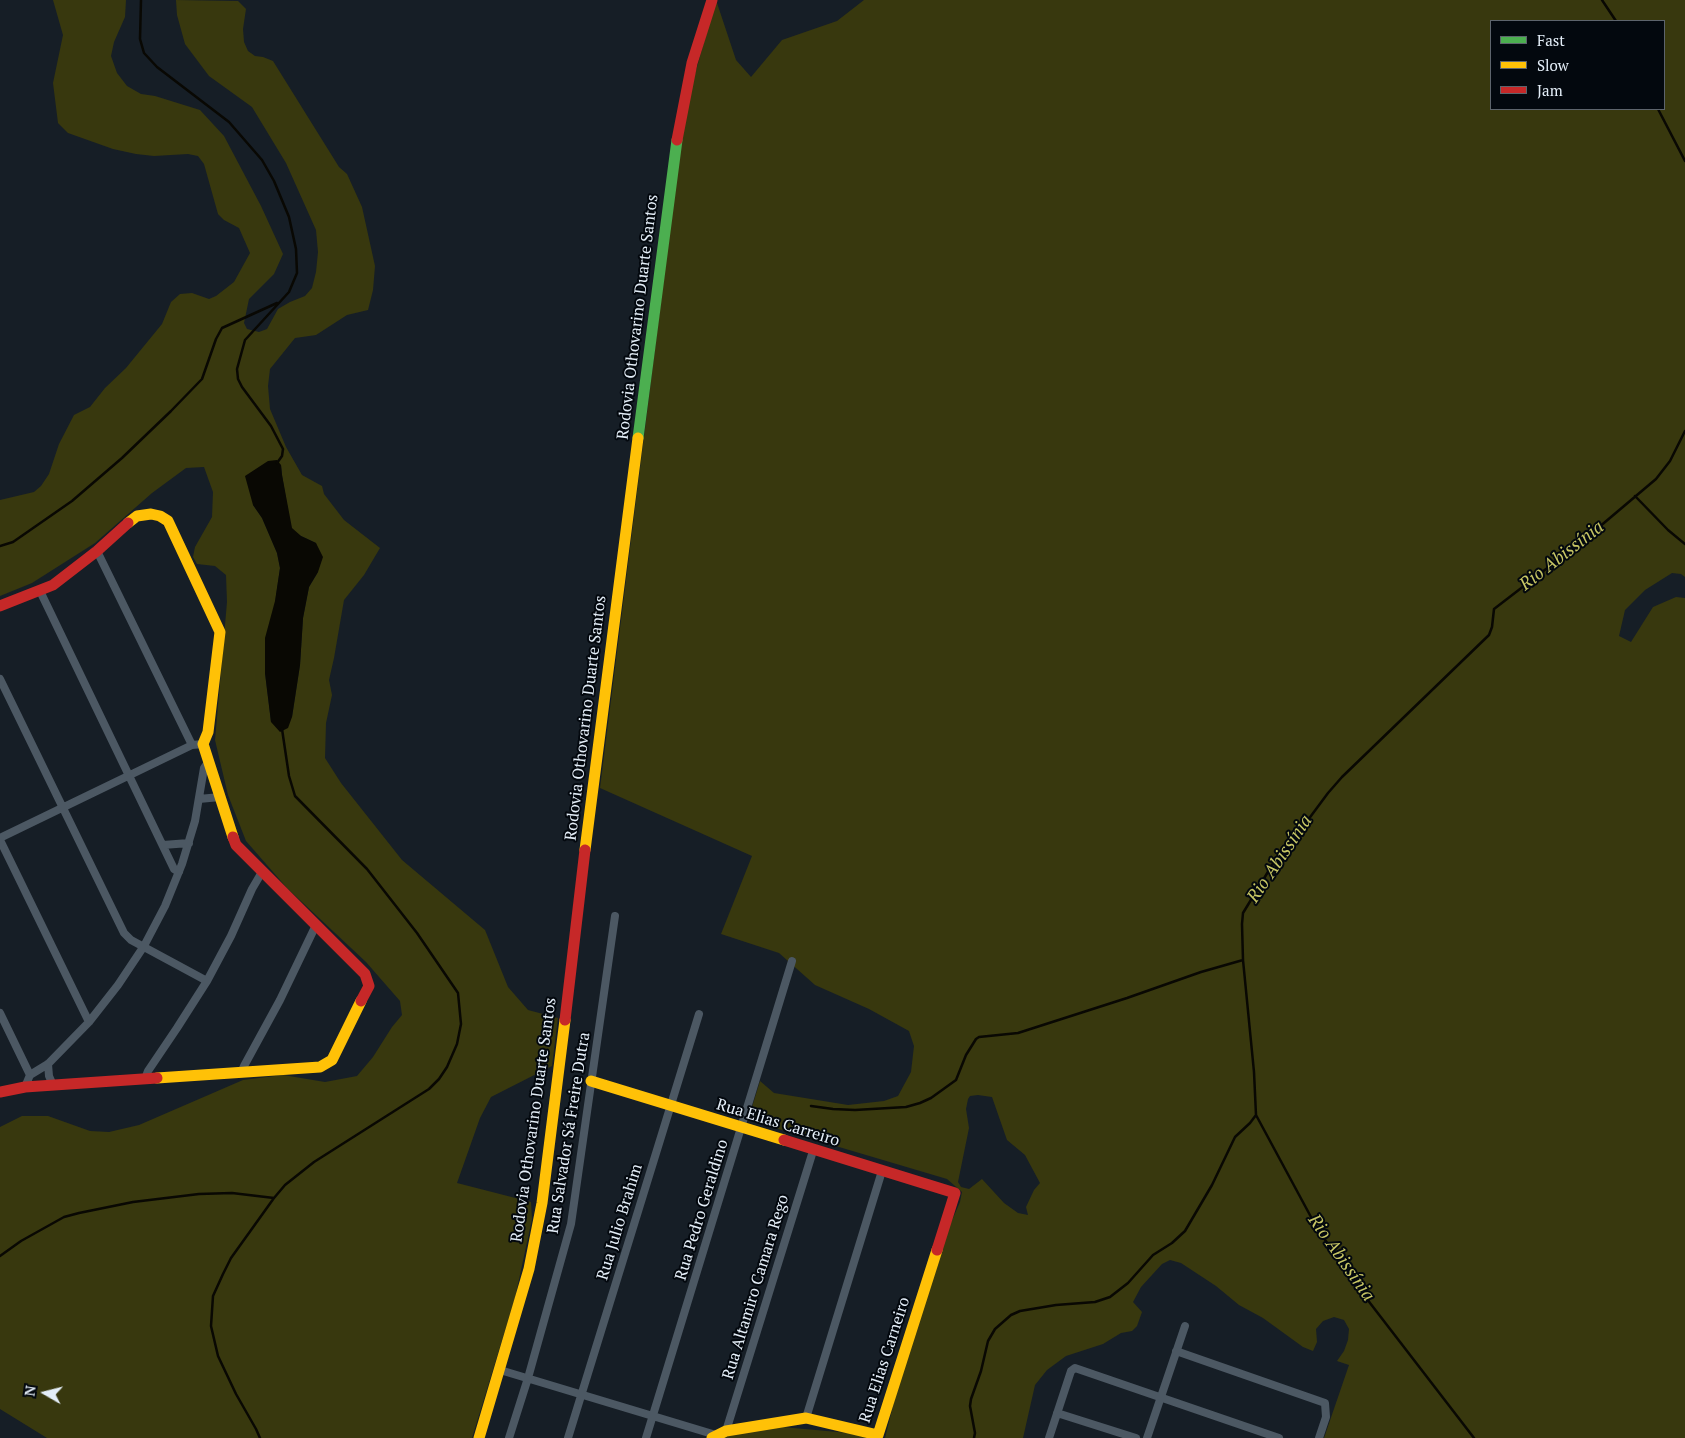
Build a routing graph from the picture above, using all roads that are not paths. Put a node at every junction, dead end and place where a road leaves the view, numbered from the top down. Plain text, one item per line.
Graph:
1 (712, 0) edge
2 (97, 551) junction
3 (40, 591) junction
4 (0, 606) edge
5 (0, 679) edge
6 (198, 744) junction
7 (209, 761) junction
8 (129, 776) junction
9 (220, 797) junction
10 (199, 799) junction
11 (63, 808) junction
12 (0, 839) edge
13 (189, 843) junction
14 (163, 845) junction
15 (179, 872) junction
16 (262, 872) junction
17 (615, 916) dead end
18 (316, 926) junction
19 (144, 946) junction
20 (792, 960) dead end
21 (207, 981) junction
22 (0, 1013) edge
23 (699, 1014) dead end
24 (89, 1022) junction
25 (48, 1064) junction
26 (242, 1073) junction
27 (30, 1075) junction
28 (145, 1079) junction
29 (591, 1082) junction
30 (53, 1085) junction
31 (25, 1087) junction
32 (0, 1092) edge
33 (670, 1106) junction
34 (742, 1128) junction
35 (814, 1151) junction
36 (882, 1172) junction
37 (955, 1194) joint
38 (1185, 1326) dead end
39 (1176, 1351) junction
40 (500, 1370) junction
41 (528, 1378) junction
42 (581, 1394) junction
43 (1160, 1397) junction
44 (1057, 1413) junction
45 (653, 1416) junction
46 (806, 1418) junction
47 (718, 1435) edge
48 (479, 1438) edge
49 (509, 1438) edge
50 (568, 1438) edge
51 (646, 1438) edge
52 (1049, 1438) edge
53 (1136, 1438) edge
54 (1147, 1438) edge
55 (1279, 1438) edge
56 (1319, 1438) edge

1 - 40 street, Rodovia Othovarino Duarte Santos
2 - 3 street
2 - 6 street
2 - 6 street
3 - 4 street
3 - 8 street
5 - 11 street
6 - 7 street
6 - 8 street
7 - 9 street
7 - 10 street
8 - 11 street
8 - 14 street
9 - 10 street
9 - 16 street
10 - 13 street
11 - 12 street
11 - 19 street
12 - 24 street
13 - 14 street
13 - 15 street
14 - 15 street
15 - 19 street
16 - 18 street
16 - 21 street
17 - 29 street, Rua Salvador Sá Freire Dutra
18 - 26 street
18 - 26 street
19 - 21 street
19 - 24 street
20 - 34 street, Rua Pedro Geraldino
21 - 28 street
22 - 27 street
23 - 33 street, Rua Julio Brahim
24 - 25 street
25 - 27 street
25 - 30 street
26 - 28 street
27 - 31 street
28 - 30 street
29 - 33 street, Rua Elias Carreiro
29 - 41 street, Rua Salvador Sá Freire Dutra
30 - 31 street
31 - 32 street
33 - 34 street, Rua Elias Carreiro
33 - 42 street, Rua Julio Brahim
34 - 35 street, Rua Elias Carreiro
34 - 45 street, Rua Pedro Geraldino
35 - 36 street, Rua Elias Carreiro
35 - 47 street, Rua Altamiro Camara Rego
36 - 37 street, Rua Elias Carreiro
36 - 46 street
37 - 46 street, Rua Elias Carneiro
38 - 39 street
39 - 43 street
39 - 56 street
40 - 41 street
40 - 48 street, Rodovia Othovarino Duarte Santos
41 - 42 street
41 - 49 street, Rua Salvador Sá Freire Dutra
42 - 45 street
42 - 50 street, Rua Julio Brahim
43 - 44 street
43 - 54 street
43 - 55 street
44 - 52 street
44 - 53 street
45 - 47 street
45 - 51 street, Rua Pedro Geraldino
46 - 47 street, Rua Elias Carneiro

